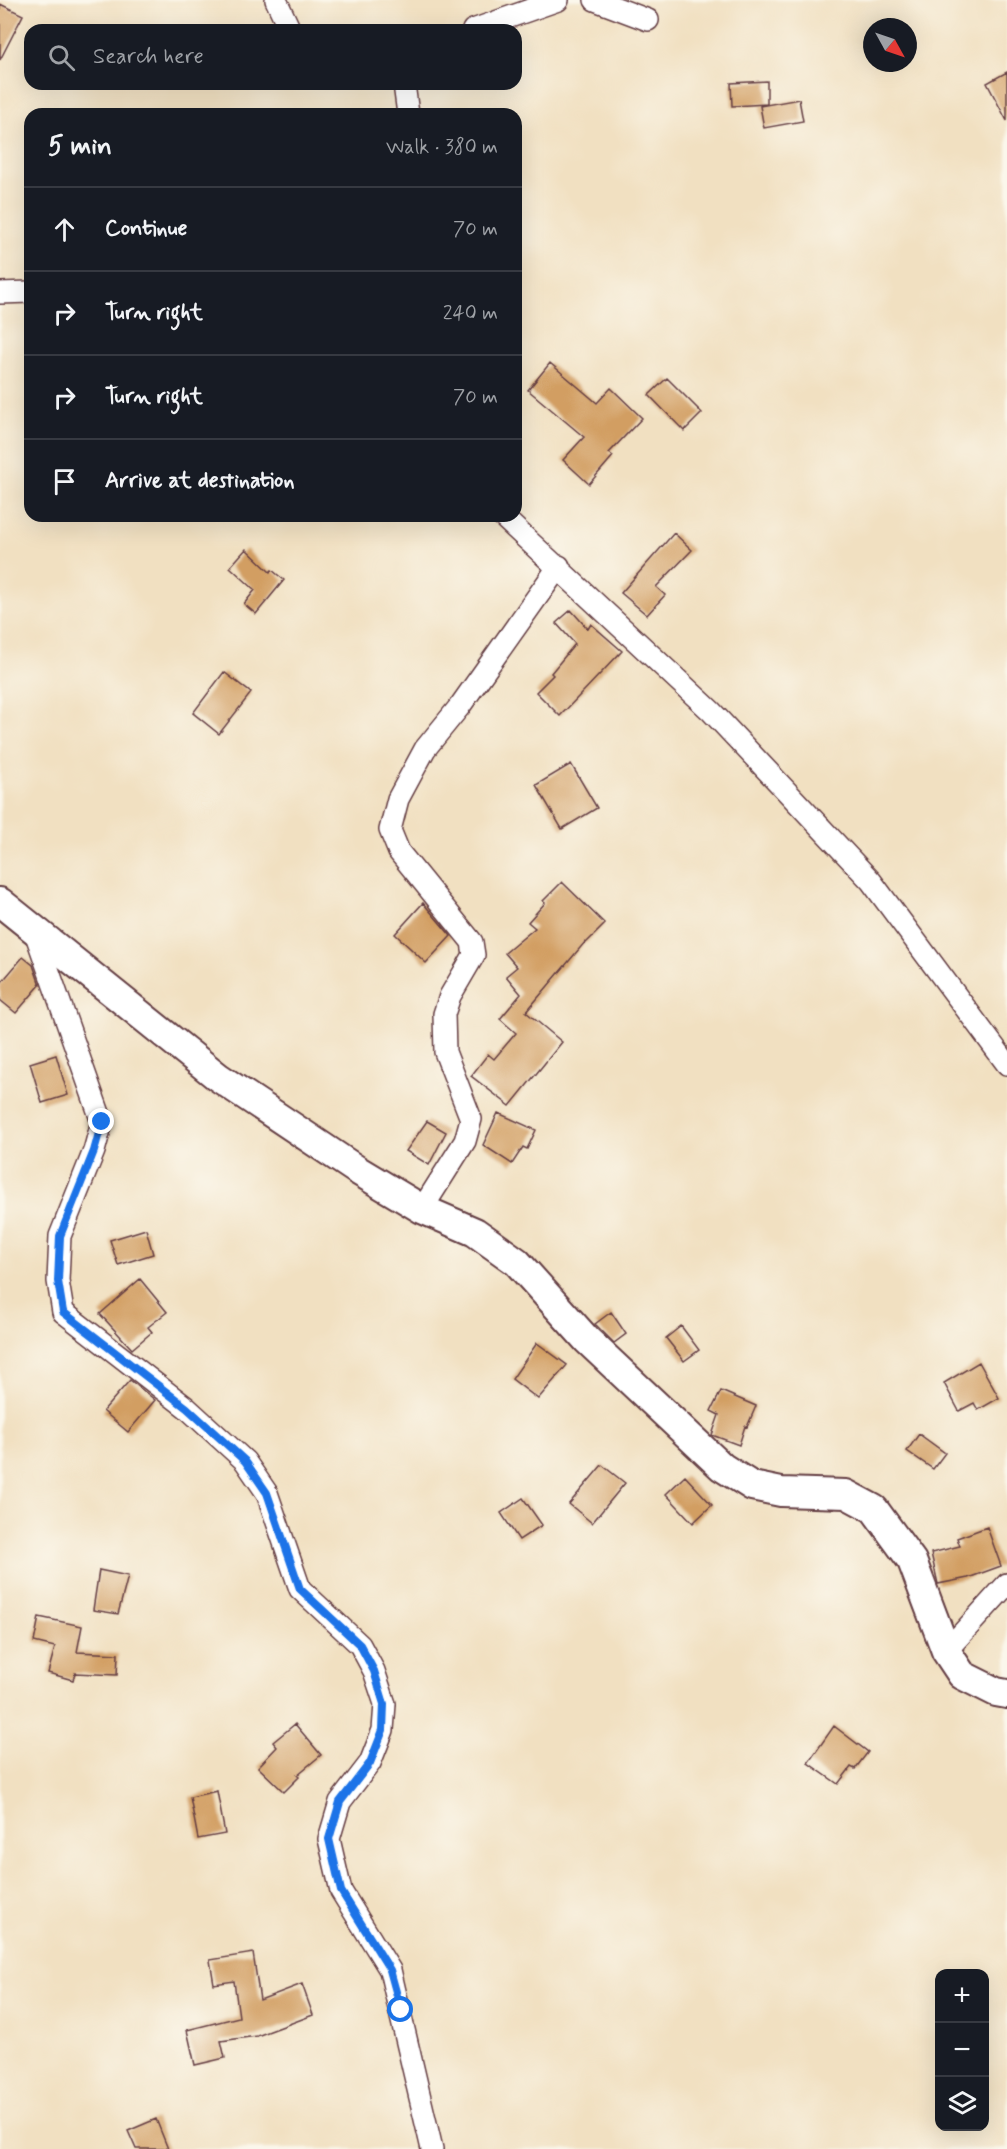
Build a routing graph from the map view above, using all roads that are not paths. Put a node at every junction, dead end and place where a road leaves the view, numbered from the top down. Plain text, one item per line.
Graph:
1 (276, 0) edge
2 (558, 0) edge
3 (595, 0) edge
4 (648, 20) dead end
5 (287, 24) edge
6 (490, 24) edge
7 (405, 90) edge
8 (407, 108) edge
9 (0, 292) edge
10 (24, 292) edge
11 (509, 522) edge
12 (559, 566) junction
13 (0, 902) edge
14 (34, 932) junction
15 (1007, 1065) edge
16 (422, 1209) junction
17 (1007, 1584) edge
18 (946, 1651) junction
19 (1007, 1694) edge
20 (432, 2149) edge

1 - 5 street
2 - 6 street
3 - 4 street
7 - 8 street
9 - 10 street
11 - 12 street
12 - 15 street
12 - 16 street
13 - 14 street
14 - 16 street
14 - 20 street
16 - 18 street
17 - 18 street
18 - 19 street

